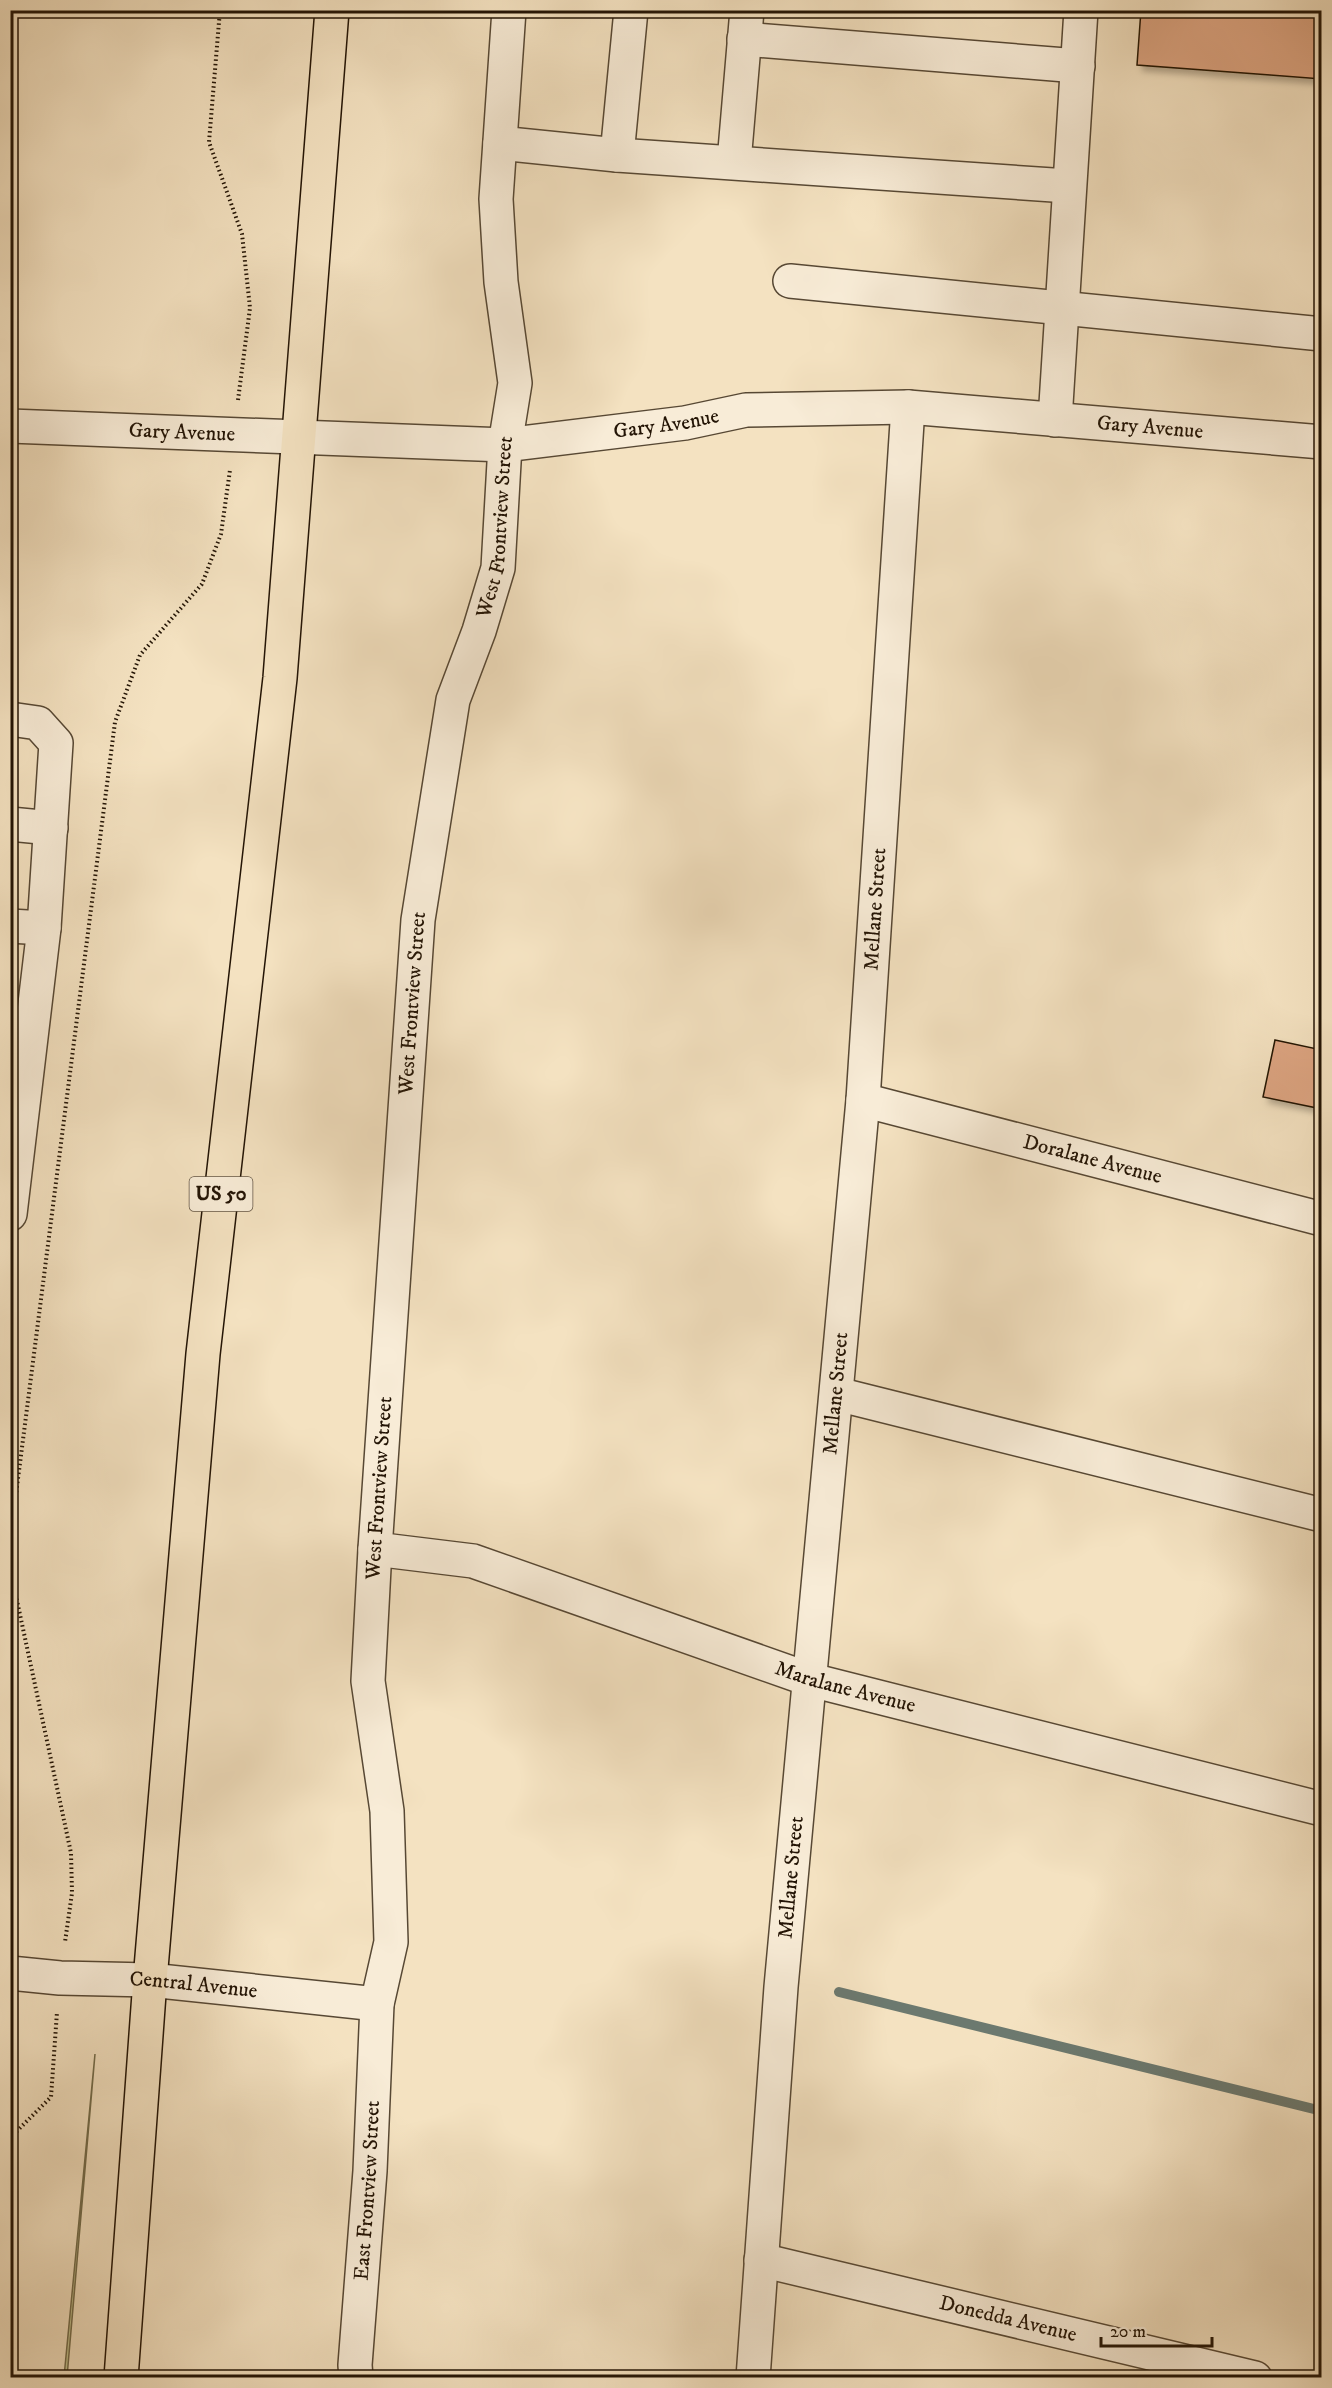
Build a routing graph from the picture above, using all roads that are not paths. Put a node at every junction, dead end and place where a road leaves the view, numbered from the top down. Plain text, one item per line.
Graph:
1 (332, 10) edge
2 (509, 10) edge
3 (631, 10) edge
4 (1081, 10) edge
5 (745, 25) edge
6 (1078, 66) junction
7 (500, 143) junction
8 (617, 155) junction
9 (734, 162) junction
10 (1068, 186) junction
11 (790, 281) dead end
12 (1061, 308) junction
13 (1322, 334) edge
14 (908, 407) junction
15 (1055, 420) junction
16 (10, 426) edge
17 (297, 436) junction
18 (1322, 442) edge
19 (505, 445) junction
20 (10, 719) edge
21 (10, 824) edge
22 (51, 828) junction
23 (10, 926) edge
24 (44, 928) junction
25 (21, 1037) edge
26 (863, 1100) junction
27 (15, 1147) edge
28 (10, 1214) edge
29 (1322, 1219) edge
30 (837, 1394) junction
31 (1322, 1515) edge
32 (375, 1549) junction
33 (811, 1680) junction
34 (1322, 1809) edge
35 (10, 1973) edge
36 (150, 1980) junction
37 (377, 2004) junction
38 (761, 2260) junction
39 (121, 2378) edge
40 (356, 2378) edge
41 (753, 2378) edge
42 (1254, 2378) edge

1 - 17 highway, US 50
2 - 7 street, West Frontview Street
3 - 8 street
4 - 6 street
5 - 6 street
5 - 9 street
6 - 10 street
7 - 8 street
7 - 19 street, West Frontview Street
8 - 9 street
9 - 10 street
10 - 12 street
11 - 12 street
12 - 13 street
12 - 15 street
14 - 15 street, Gary Avenue
14 - 19 street, Gary Avenue
14 - 26 street, Mellane Street
15 - 18 street, Gary Avenue
16 - 17 street, Gary Avenue
17 - 19 street, Gary Avenue
17 - 36 highway, US 50
19 - 32 street, West Frontview Street
20 - 22 street
21 - 22 street
22 - 24 street
23 - 24 street
24 - 25 street
25 - 27 street
26 - 29 street, Doralane Avenue
26 - 30 street, Mellane Street
27 - 28 street
30 - 31 street
30 - 33 street, Mellane Street
32 - 33 street, Maralane Avenue
32 - 37 street, West Frontview Street
33 - 34 street, Maralane Avenue
33 - 38 street, Mellane Street
35 - 36 street, Central Avenue
36 - 37 street, Central Avenue
36 - 39 highway, US 50
37 - 40 street, East Frontview Street
38 - 41 street, Mellane Street
38 - 42 street, Donedda Avenue

